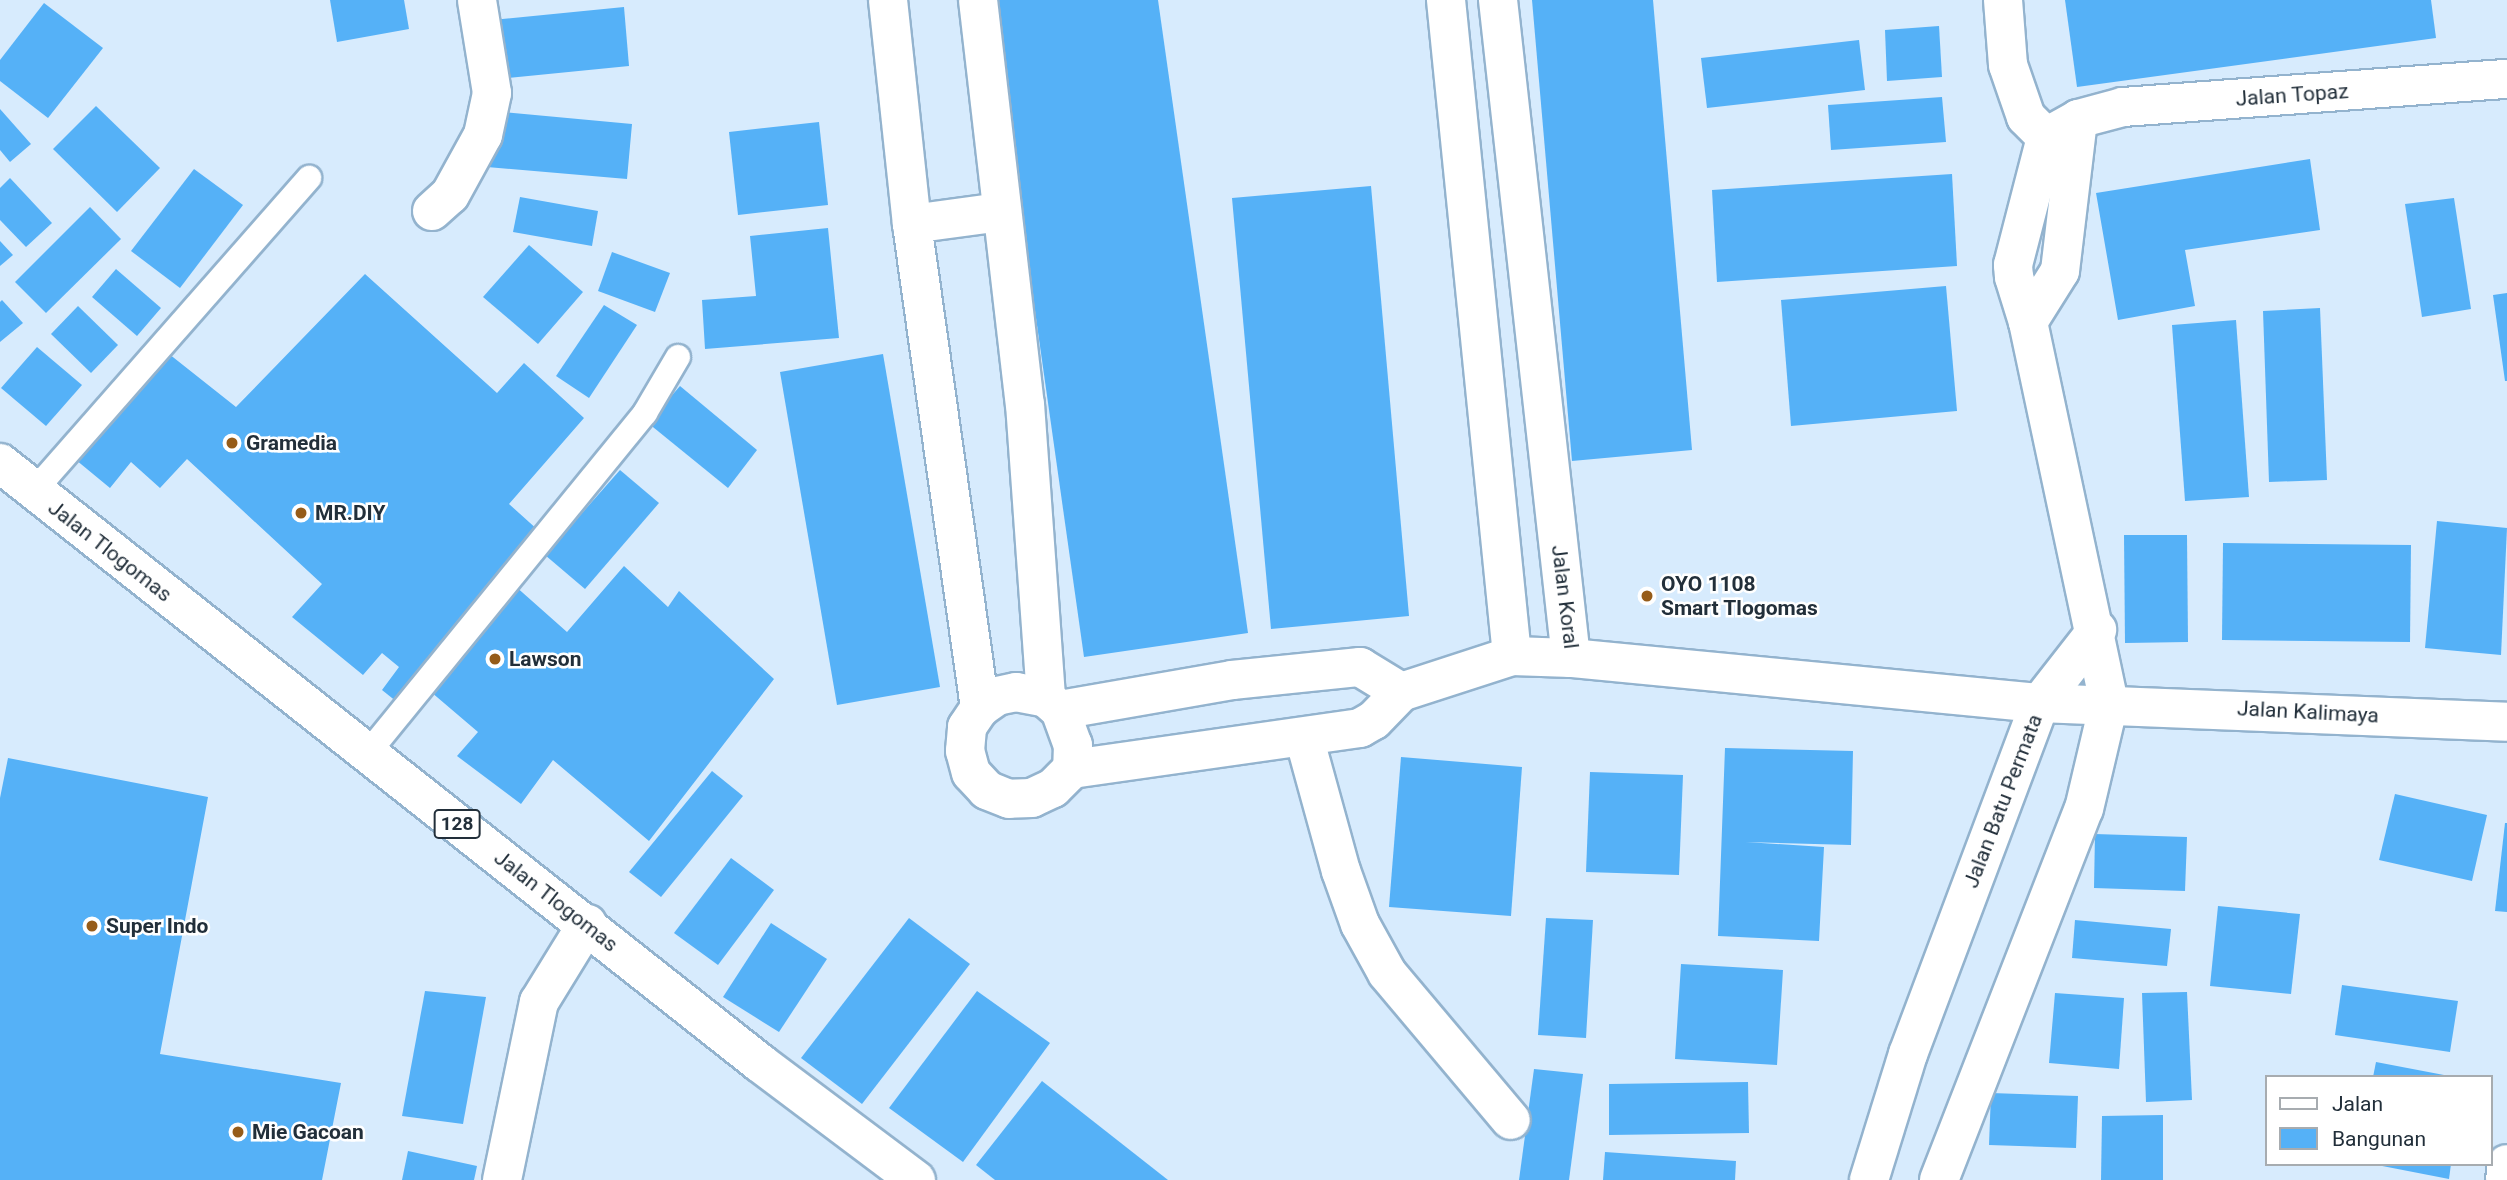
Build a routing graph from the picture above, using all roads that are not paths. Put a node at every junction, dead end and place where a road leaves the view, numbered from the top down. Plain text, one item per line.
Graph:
1 (477, 0) edge
2 (888, 0) edge
3 (978, 0) edge
4 (1446, 0) edge
5 (1498, 0) edge
6 (2003, 0) edge
7 (2507, 79) edge
8 (2067, 135) junction
9 (309, 178) dead end
10 (432, 211) dead end
11 (1001, 212) junction
12 (912, 224) junction
13 (678, 357) dead end
14 (0, 463) edge
15 (34, 491) junction
16 (2097, 630) junction
17 (1512, 656) junction
18 (1571, 658) junction
19 (1401, 692) junction
20 (2040, 703) junction
21 (2109, 703) junction
22 (1053, 704) junction
23 (980, 708) junction
24 (2507, 722) edge
25 (1304, 737) junction
26 (367, 754) junction
27 (1072, 769) junction
28 (587, 924) junction
29 (1511, 1120) dead end
30 (2507, 1164) edge
31 (502, 1180) edge
32 (916, 1180) edge
33 (1869, 1180) edge
34 (1939, 1180) edge
35 (2505, 1180) edge

1 - 10 street
2 - 12 street
3 - 11 street
4 - 17 street
5 - 18 street, Jalan Koral
6 - 8 street
7 - 8 street, Jalan Topaz
8 - 16 street
9 - 15 lane
11 - 12 street
11 - 22 street
12 - 23 street
13 - 26 lane
14 - 15 street, Jalan Tlogomas / 128
15 - 26 street, Jalan Tlogomas / 128
16 - 20 street, Jalan Batu Permata
16 - 21 street
17 - 18 street
17 - 19 street
18 - 20 street, Jalan Koral
19 - 22 street
19 - 25 street
20 - 21 street, Jalan Koral
20 - 33 street, Jalan Batu Permata
21 - 24 street, Jalan Kalimaya
21 - 34 street
22 - 23 street
22 - 27 street
23 - 27 street
25 - 27 street
25 - 29 street
26 - 28 street, Jalan Tlogomas / 128
28 - 31 street
28 - 32 street, Jalan Tlogomas / 128
30 - 35 street

